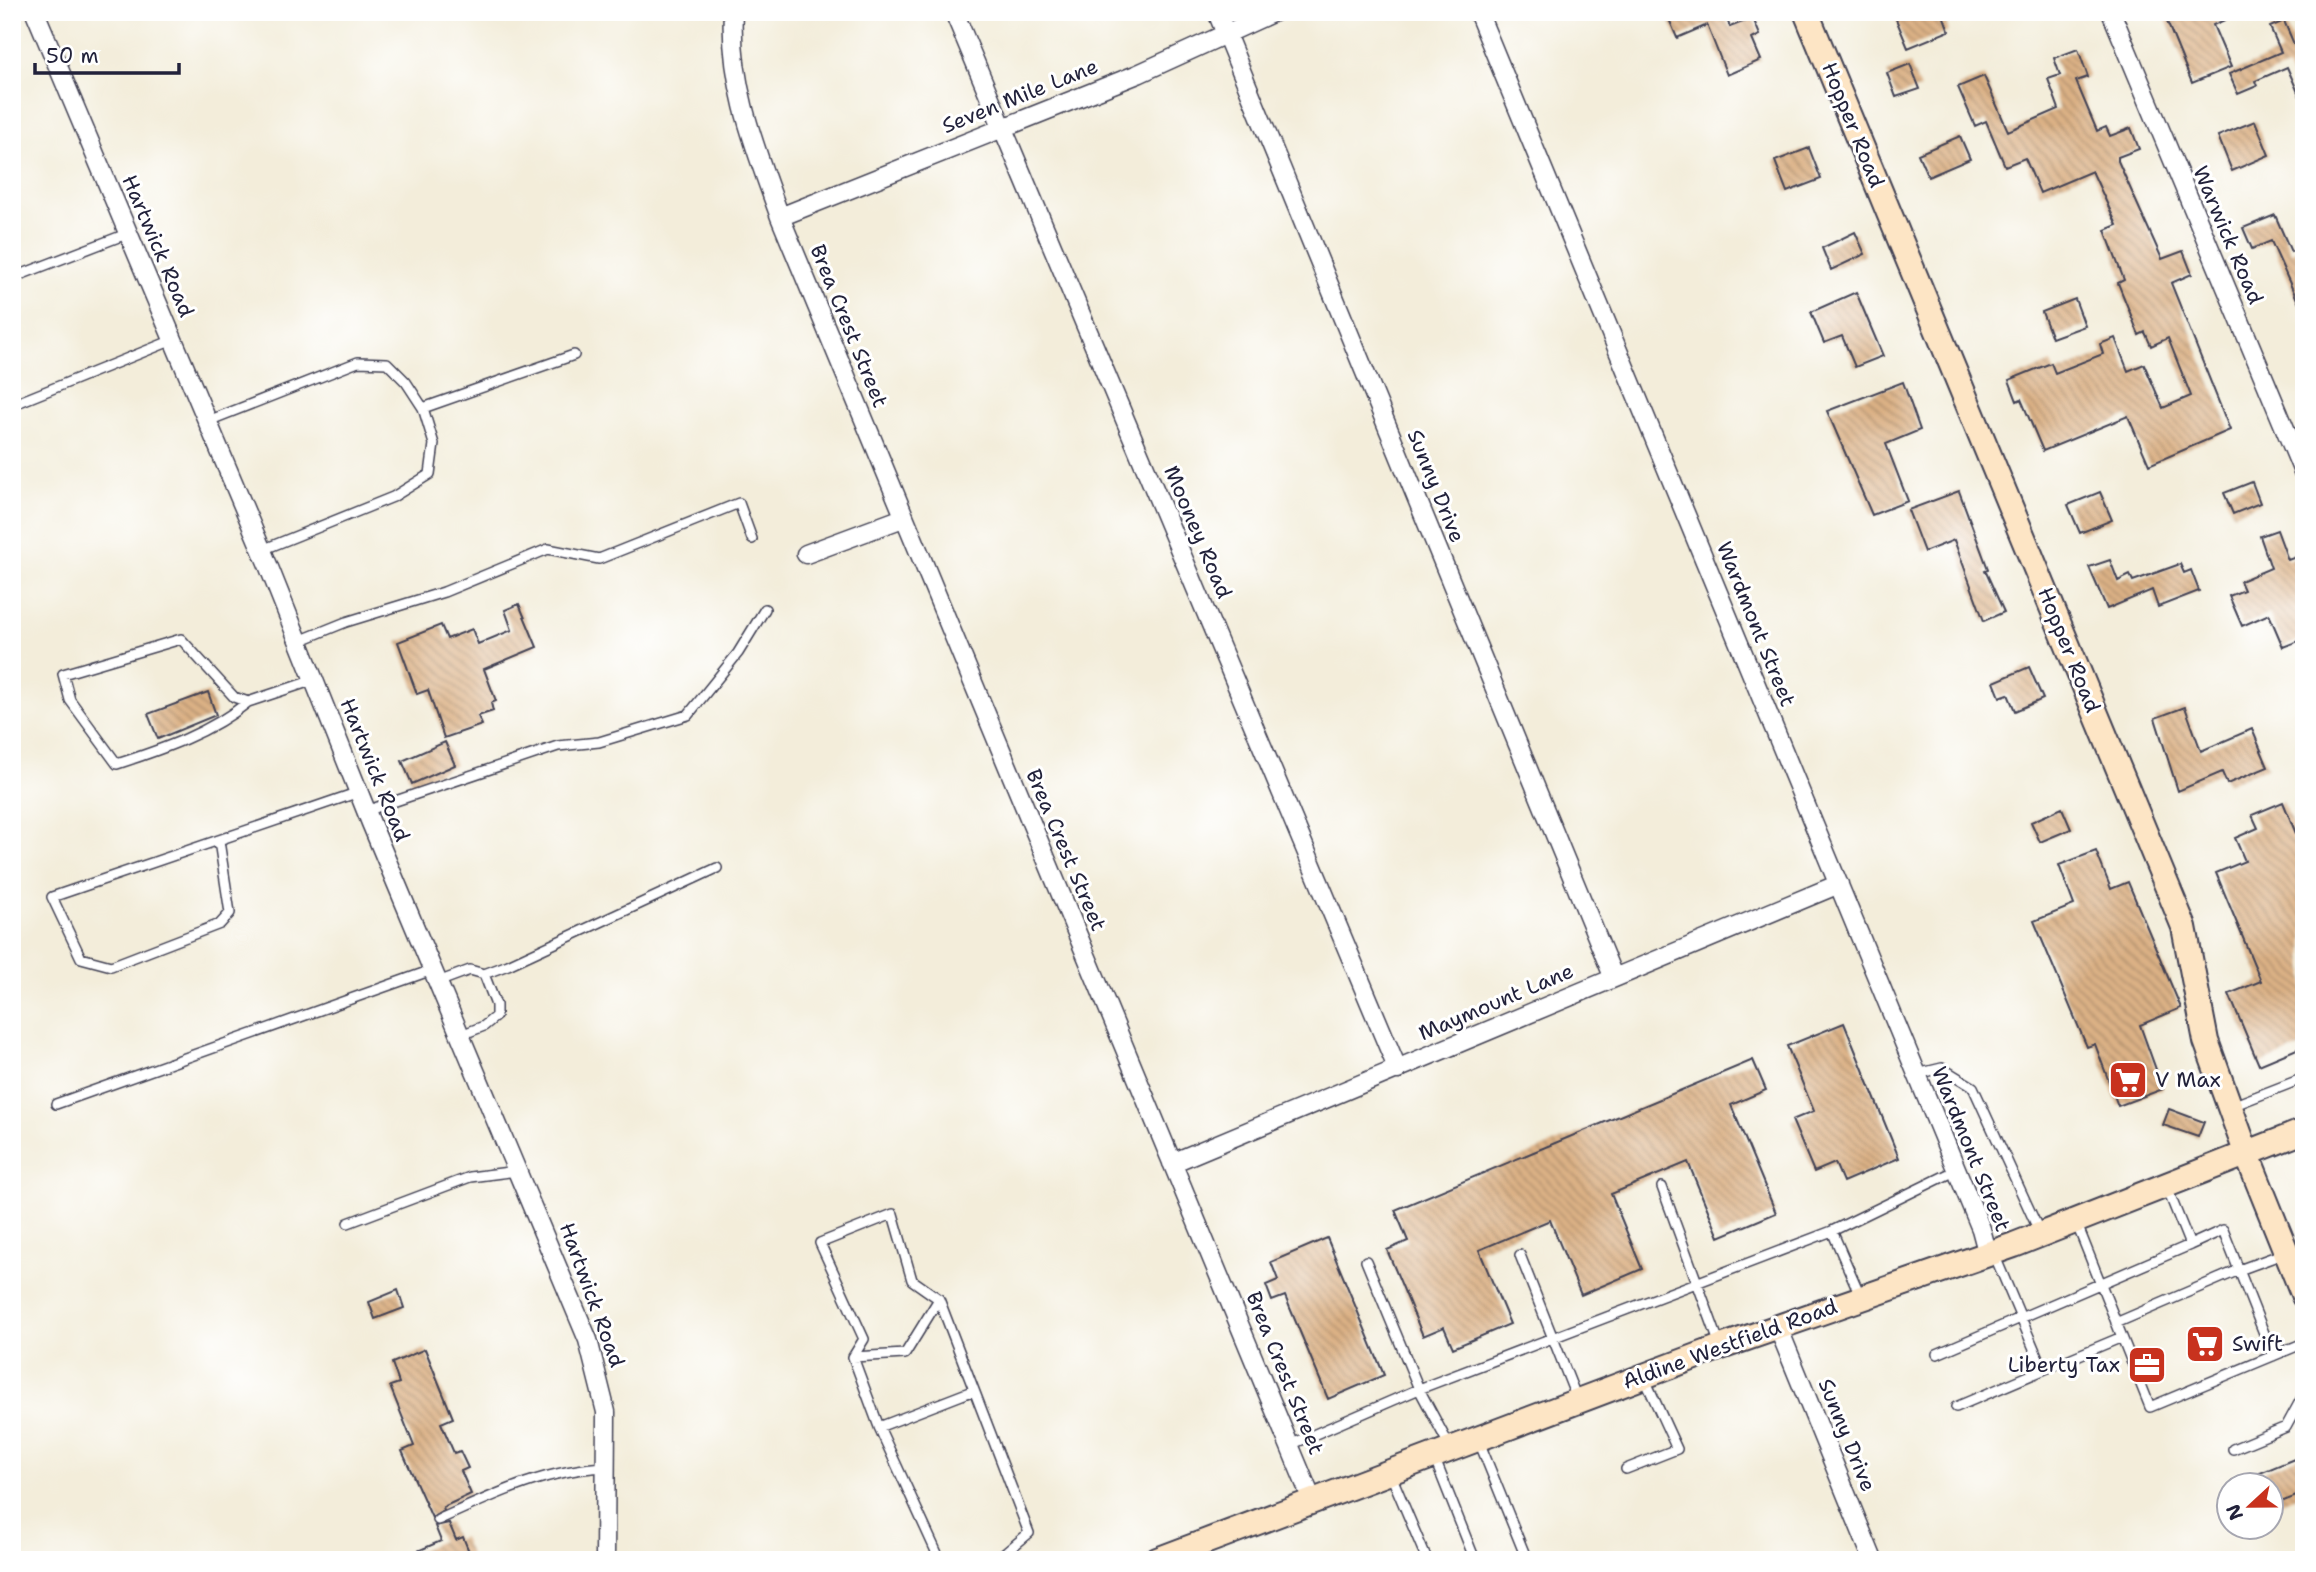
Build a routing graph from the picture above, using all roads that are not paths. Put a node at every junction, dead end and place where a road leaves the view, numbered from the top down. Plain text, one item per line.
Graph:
1 (35, 12) edge
2 (733, 12) edge
3 (954, 12) edge
4 (1217, 12) edge
5 (1274, 12) edge
6 (1478, 12) edge
7 (1806, 12) edge
8 (2111, 12) edge
9 (1226, 34) junction
10 (1004, 126) junction
11 (780, 217) junction
12 (129, 233) junction
13 (12, 278) edge
14 (173, 340) junction
15 (574, 355) dead end
16 (17, 402) dead end
17 (423, 408) junction
18 (208, 421) junction
19 (2304, 474) edge
20 (903, 518) junction
21 (752, 539) dead end
22 (262, 550) junction
23 (806, 554) dead end
24 (765, 609) dead end
25 (299, 641) junction
26 (314, 680) junction
27 (248, 702) junction
28 (359, 792) junction
29 (366, 811) junction
30 (219, 841) junction
31 (716, 868) dead end
32 (1839, 884) junction
33 (484, 974) junction
34 (435, 976) junction
35 (1613, 976) junction
36 (461, 1035) junction
37 (1398, 1070) junction
38 (1917, 1074) junction
39 (2304, 1078) edge
40 (56, 1104) dead end
41 (2230, 1107) junction
42 (2304, 1131) edge
43 (2246, 1152) junction
44 (1172, 1163) junction
45 (519, 1170) junction
46 (1957, 1170) junction
47 (1662, 1187) dead end
48 (2167, 1187) junction
49 (2076, 1221) junction
50 (348, 1223) dead end
51 (1832, 1231) junction
52 (2040, 1235) junction
53 (2190, 1245) junction
54 (2286, 1252) junction
55 (1991, 1254) junction
56 (1520, 1255) dead end
57 (1366, 1261) dead end
58 (2239, 1270) junction
59 (1698, 1282) junction
60 (2101, 1283) junction
61 (2304, 1296) edge
62 (1861, 1297) junction
63 (939, 1299) junction
64 (2021, 1318) junction
65 (2116, 1323) junction
66 (1779, 1327) junction
67 (2122, 1337) junction
68 (1552, 1338) junction
69 (2304, 1343) edge
70 (1721, 1347) junction
71 (1937, 1354) dead end
72 (2273, 1356) junction
73 (853, 1357) junction
74 (2043, 1370) junction
75 (1643, 1375) junction
76 (1419, 1389) junction
77 (972, 1391) junction
78 (2304, 1394) edge
79 (1577, 1401) junction
80 (1956, 1407) dead end
81 (879, 1427) junction
82 (1478, 1437) junction
83 (1290, 1446) junction
84 (2233, 1450) dead end
85 (1442, 1451) junction
86 (607, 1467) junction
87 (1626, 1469) dead end
88 (1389, 1470) junction
89 (1312, 1500) junction
90 (438, 1520) dead end
91 (606, 1560) edge
92 (940, 1560) edge
93 (997, 1560) edge
94 (1157, 1560) edge
95 (1427, 1560) edge
96 (1475, 1560) edge
97 (1527, 1560) edge
98 (1873, 1560) edge

1 - 12 street, Hartwick Road
2 - 11 street, Brea Crest Street
3 - 10 street, Mooney Road
4 - 9 street, Sunny Drive
5 - 9 street, Seven Mile Lane
6 - 32 street, Wardmont Street
7 - 41 main road, Hopper Road
8 - 19 street, Warwick Road
9 - 10 street, Seven Mile Lane
9 - 35 street, Sunny Drive
10 - 11 street, Seven Mile Lane
10 - 37 street, Mooney Road
11 - 20 street, Brea Crest Street
12 - 13 lane
12 - 14 street, Hartwick Road
14 - 16 lane
14 - 18 street, Hartwick Road
15 - 17 lane
17 - 18 lane
17 - 22 lane
18 - 22 street, Hartwick Road
20 - 23 street
20 - 44 street, Brea Crest Street
21 - 25 lane
22 - 25 street, Hartwick Road
24 - 29 lane
25 - 26 street, Hartwick Road
26 - 27 lane
26 - 28 street, Hartwick Road
27 - 27 lane
28 - 29 street, Hartwick Road
28 - 30 lane
29 - 34 street, Hartwick Road
30 - 30 lane
31 - 33 lane
32 - 35 street, Maymount Lane
32 - 38 street, Wardmont Street
33 - 34 lane
33 - 36 lane
34 - 36 street, Hartwick Road
34 - 40 lane
35 - 37 street, Maymount Lane
36 - 45 street, Hartwick Road
37 - 44 street, Maymount Lane
38 - 46 street, Wardmont Street
38 - 52 lane
39 - 41 lane
41 - 43 main road, Hopper Road
42 - 43 main road, Aldine Westfield Road
43 - 48 main road, Aldine Westfield Road
43 - 54 main road, Hopper Road
44 - 83 street, Brea Crest Street
45 - 50 lane
45 - 86 street, Hartwick Road
46 - 51 lane
46 - 55 street, Wardmont Street
47 - 59 lane
48 - 49 main road, Aldine Westfield Road
48 - 53 lane
49 - 52 main road, Aldine Westfield Road
49 - 60 lane
51 - 59 lane
51 - 62 lane
52 - 55 main road, Aldine Westfield Road
53 - 58 lane
53 - 60 lane
54 - 58 lane
54 - 61 main road, Hopper Road
55 - 62 main road, Aldine Westfield Road
55 - 64 lane
56 - 68 lane
57 - 76 lane
58 - 65 lane
58 - 72 lane
59 - 68 lane
59 - 70 lane
60 - 64 lane
60 - 65 lane
62 - 66 main road, Aldine Westfield Road
63 - 73 lane
63 - 73 lane
63 - 77 lane
64 - 71 lane
64 - 74 lane
65 - 67 lane
66 - 70 main road, Aldine Westfield Road
66 - 98 street, Sunny Drive
67 - 72 lane
67 - 74 lane
68 - 76 lane
68 - 79 lane
69 - 72 lane
70 - 75 main road, Aldine Westfield Road
73 - 81 lane
74 - 80 lane
75 - 79 main road, Aldine Westfield Road
75 - 87 lane
76 - 83 lane
76 - 85 lane
77 - 81 lane
77 - 93 lane
78 - 84 lane
79 - 82 main road, Aldine Westfield Road
81 - 92 lane
82 - 85 main road, Aldine Westfield Road
82 - 97 lane
83 - 89 street, Brea Crest Street
85 - 88 main road, Aldine Westfield Road
85 - 96 lane
86 - 90 lane
86 - 91 street, Hartwick Road
88 - 89 main road, Aldine Westfield Road
88 - 95 lane
89 - 94 main road, Aldine Westfield Road

